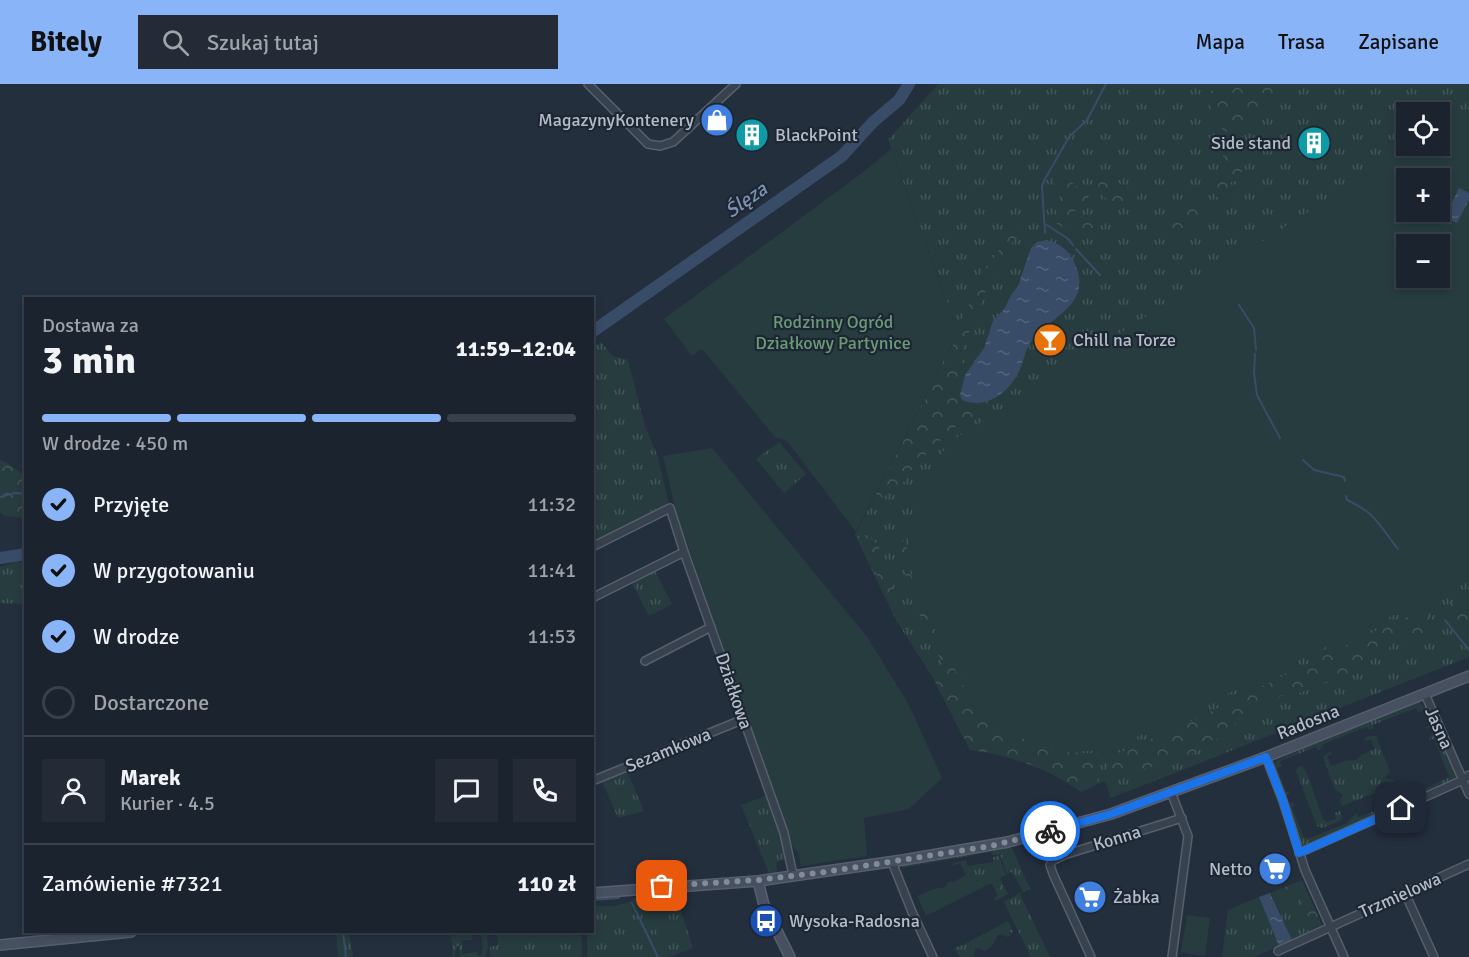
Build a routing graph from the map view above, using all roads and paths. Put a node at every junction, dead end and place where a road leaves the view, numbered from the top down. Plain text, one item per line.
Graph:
1 (588, 84) edge
2 (736, 84) edge
3 (594, 546) edge
4 (684, 552) junction
5 (594, 597) edge
6 (711, 627) junction
7 (645, 661) dead end
8 (1469, 676) edge
9 (1425, 694) junction
10 (744, 719) junction
11 (1266, 757) junction
12 (1466, 778) edge
13 (594, 780) edge
14 (1171, 792) junction
15 (1469, 794) edge
16 (1182, 818) junction
17 (1299, 853) junction
18 (892, 862) junction
19 (1469, 864) edge
20 (794, 875) junction
21 (758, 880) junction
22 (594, 893) edge
23 (1405, 893) junction
24 (1330, 926) junction
25 (120, 933) edge
26 (0, 945) edge
27 (1278, 951) dead end
28 (790, 957) edge
29 (933, 957) edge
30 (1091, 957) edge
31 (1172, 957) edge
32 (1344, 957) edge
33 (1434, 957) edge

1 - 2 street
3 - 4 street, Działkowa
4 - 5 street
4 - 6 street, Działkowa
6 - 7 street
6 - 10 street, Działkowa
8 - 9 street, Radosna
9 - 11 street, Radosna
9 - 12 street, Jasna
10 - 13 street, Sezamkowa
10 - 20 street, Działkowa
11 - 14 street, Radosna
11 - 17 street
12 - 15 street, Jasna
12 - 17 street
14 - 16 street
14 - 18 street, Radosna
16 - 30 street, Konna
16 - 31 street
17 - 24 street
18 - 20 street, Radosna
18 - 29 street
19 - 23 street, Trzmielowa
20 - 21 street, Radosna
21 - 22 street, Radosna
21 - 28 street
23 - 24 street, Trzmielowa
23 - 33 street
24 - 27 street, Trzmielowa
24 - 32 street
25 - 26 street

